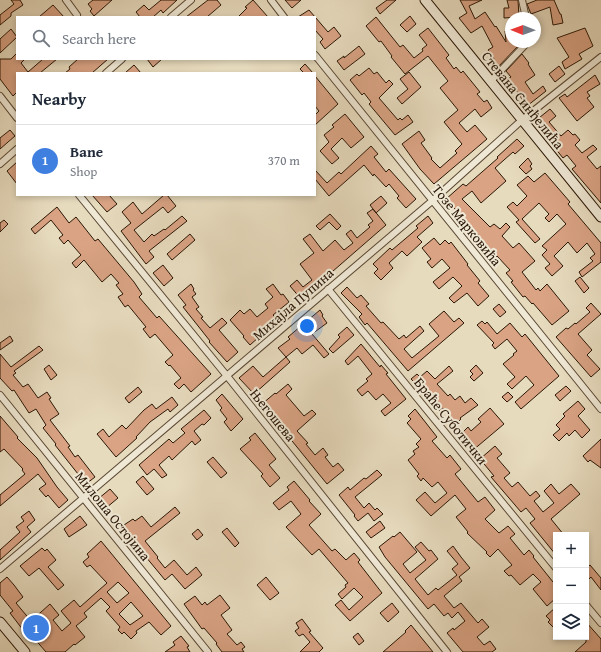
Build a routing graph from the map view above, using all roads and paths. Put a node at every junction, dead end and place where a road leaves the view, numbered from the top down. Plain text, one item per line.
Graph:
1 (66, 0) edge
2 (191, 0) edge
3 (271, 0) edge
4 (425, 0) edge
5 (522, 0) edge
6 (525, 12) edge
7 (77, 15) dead end
8 (172, 16) edge
9 (283, 16) edge
10 (522, 48) edge
11 (316, 56) edge
12 (601, 57) edge
13 (121, 60) edge
14 (107, 72) edge
15 (490, 82) junction
16 (0, 96) edge
17 (16, 117) edge
18 (522, 120) junction
19 (16, 150) edge
20 (0, 164) edge
21 (80, 196) edge
22 (432, 201) junction
23 (601, 217) edge
24 (328, 289) junction
25 (227, 376) junction
26 (0, 395) edge
27 (601, 409) edge
28 (83, 499) junction
29 (553, 564) edge
30 (0, 568) edge
31 (589, 609) edge
32 (0, 622) edge
33 (601, 623) edge
34 (25, 652) edge
35 (208, 652) edge
36 (447, 652) edge

1 - 7 street
2 - 8 street
3 - 9 street
4 - 15 street, Стевана Синђелића
5 - 6 street
10 - 15 street
11 - 22 street, Тозе Марковића
12 - 18 street, Михајла Пупина
13 - 14 street
15 - 18 street, Стевана Синђелића
16 - 17 street
18 - 22 street, Михајла Пупина
18 - 23 street, Стевана Синђелића
19 - 20 street
21 - 25 street, Његошева
22 - 24 street, Михајла Пупина
22 - 27 street, Тозе Марковића
24 - 25 street, Михајла Пупина
24 - 29 street, Браће Суботички
25 - 28 street, Михајла Пупина
25 - 36 street, Његошева
26 - 28 street, Милоша Остојина
28 - 30 street, Михајла Пупина
28 - 35 street, Милоша Остојина
31 - 33 street
32 - 34 street

